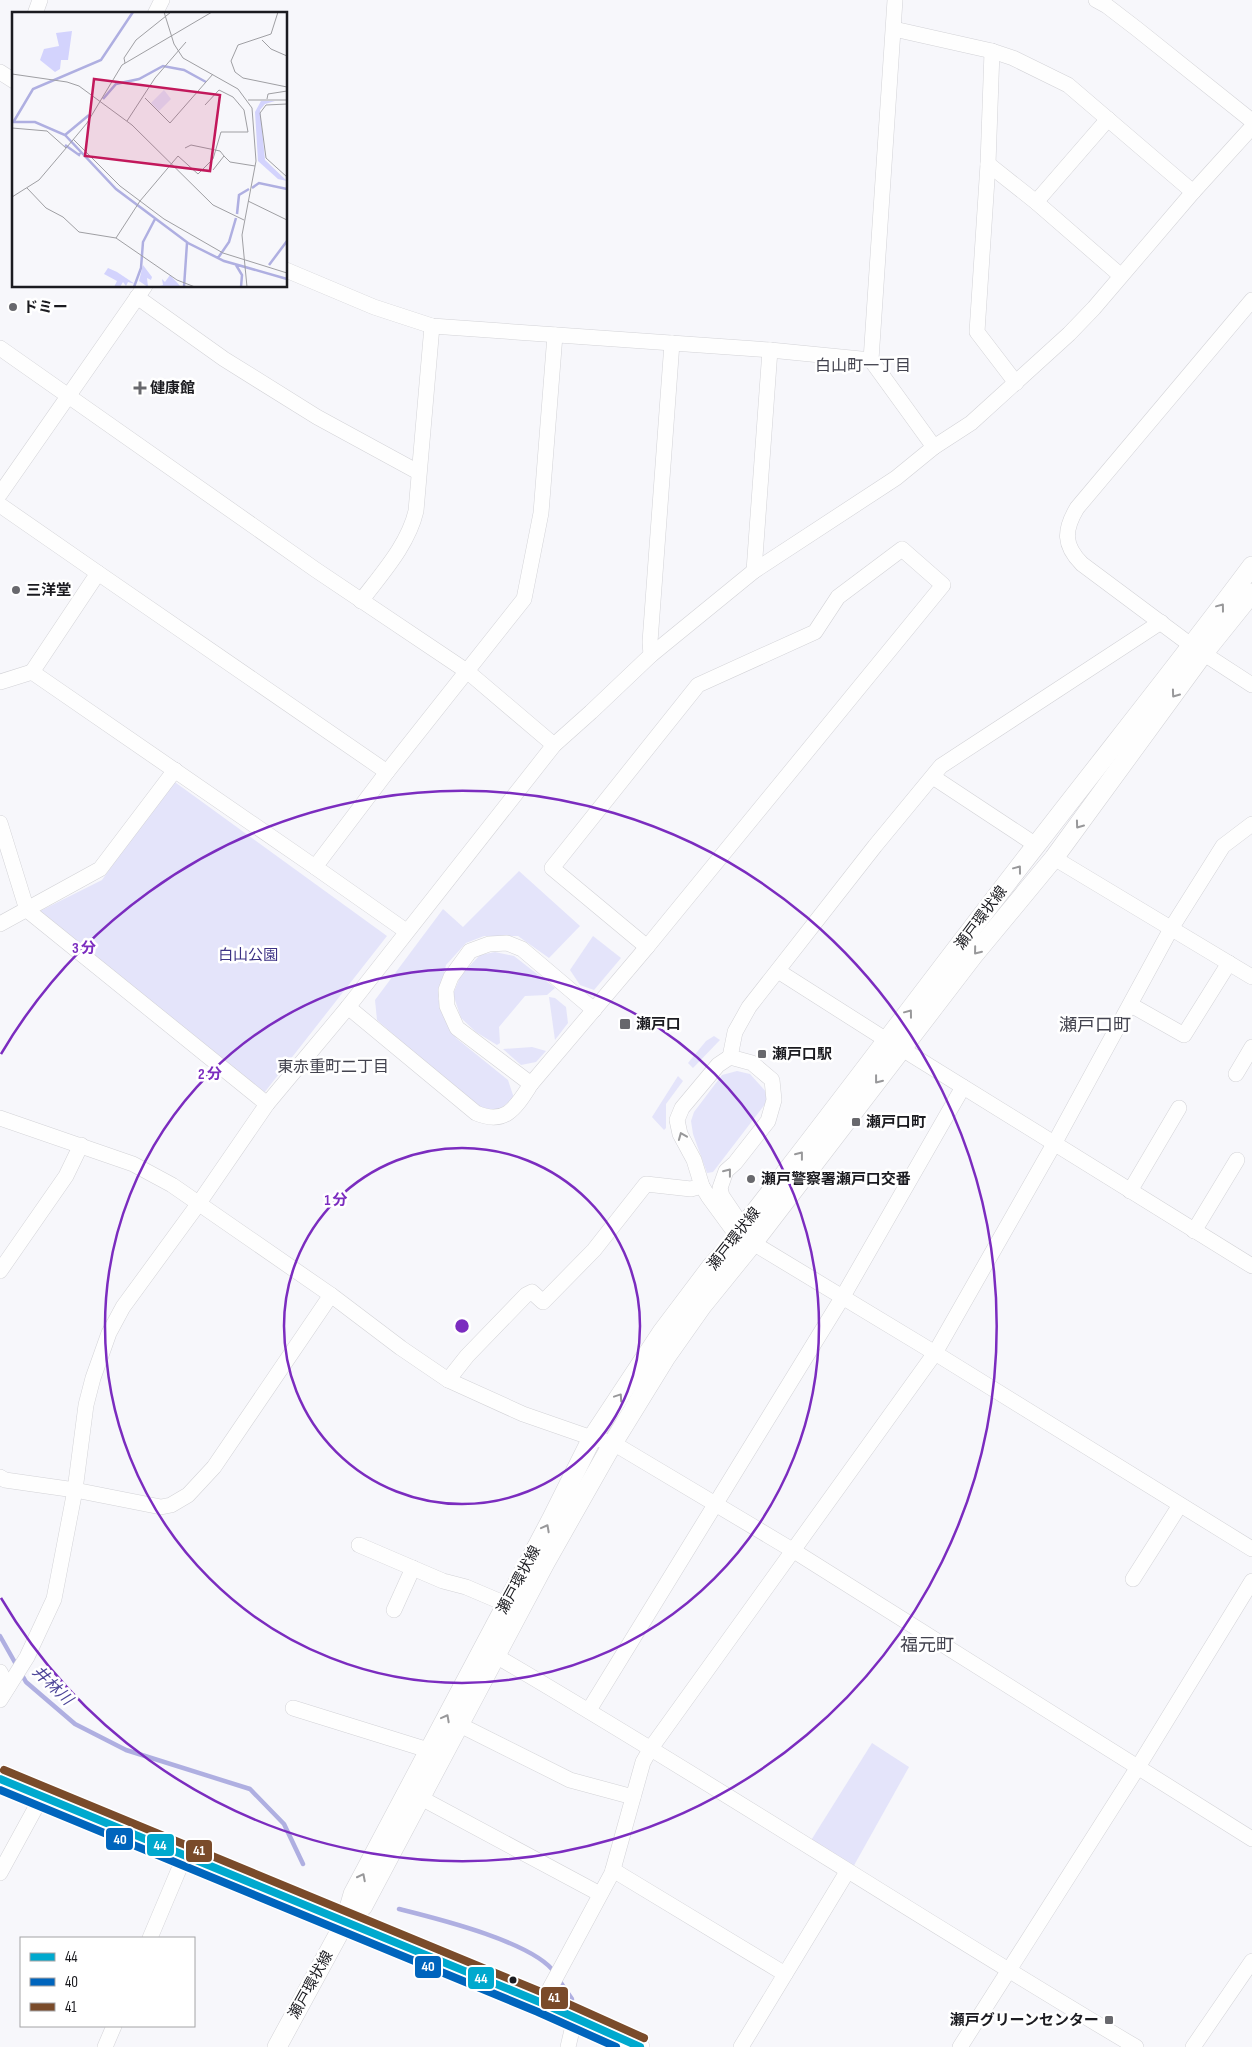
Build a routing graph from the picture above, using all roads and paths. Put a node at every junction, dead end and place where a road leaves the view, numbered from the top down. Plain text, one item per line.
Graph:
1 (40, 0) edge
2 (162, 0) edge
3 (895, 0) edge
4 (1096, 0) edge
5 (35, 12) edge
6 (156, 12) edge
7 (894, 29) junction
8 (992, 51) junction
9 (1108, 119) junction
10 (1252, 121) edge
11 (1252, 127) edge
12 (988, 164) junction
13 (1193, 192) junction
14 (1036, 202) junction
15 (288, 271) edge
16 (1120, 275) junction
17 (141, 292) edge
18 (1252, 300) edge
19 (432, 326) junction
20 (555, 335) junction
21 (672, 343) junction
22 (0, 348) edge
23 (770, 350) junction
24 (871, 360) junction
25 (1016, 383) junction
26 (68, 397) junction
27 (934, 448) junction
28 (418, 472) junction
29 (0, 494) edge
30 (0, 505) edge
31 (1252, 566) edge
32 (754, 571) junction
33 (98, 573) junction
34 (1252, 593) edge
35 (361, 601) junction
36 (1161, 622) junction
37 (1198, 650) junction
38 (651, 655) junction
39 (32, 672) junction
40 (468, 672) junction
41 (0, 682) edge
42 (1252, 685) edge
43 (554, 745) junction
44 (175, 770) junction
45 (387, 772) junction
46 (932, 777) junction
47 (0, 823) edge
48 (1252, 824) edge
49 (1036, 845) junction
50 (1054, 858) junction
51 (315, 867) junction
52 (27, 910) junction
53 (0, 924) edge
54 (1172, 928) junction
55 (406, 931) junction
56 (647, 947) junction
57 (1229, 963) junction
58 (778, 971) junction
59 (1252, 977) edge
60 (1131, 1005) junction
61 (348, 1007) junction
62 (594, 1010) junction
63 (895, 1045) junction
64 (1252, 1047) edge
65 (730, 1057) junction
66 (1236, 1074) dead end
67 (532, 1084) junction
68 (963, 1087) junction
69 (267, 1104) junction
70 (1179, 1108) dead end
71 (0, 1118) edge
72 (1054, 1144) junction
73 (81, 1146) junction
74 (1237, 1160) dead end
75 (702, 1186) junction
76 (1130, 1191) junction
77 (199, 1203) junction
78 (1194, 1231) junction
79 (745, 1236) junction
80 (1252, 1266) edge
81 (0, 1271) edge
82 (330, 1295) junction
83 (842, 1298) junction
84 (935, 1353) junction
85 (448, 1380) junction
86 (592, 1438) junction
87 (613, 1442) junction
88 (0, 1478) edge
89 (75, 1490) junction
90 (716, 1503) junction
91 (1180, 1505) junction
92 (359, 1545) dead end
93 (1252, 1549) edge
94 (794, 1551) junction
95 (413, 1568) junction
96 (1133, 1579) dead end
97 (1252, 1581) edge
98 (506, 1604) junction
99 (394, 1610) dead end
100 (496, 1656) junction
101 (0, 1672) edge
102 (4, 1693) edge
103 (293, 1708) dead end
104 (589, 1710) junction
105 (460, 1725) junction
106 (651, 1748) junction
107 (428, 1750) junction
108 (1138, 1767) junction
109 (0, 1779) edge
110 (42, 1796) junction
111 (633, 1797) junction
112 (421, 1798) junction
113 (1252, 1839) edge
114 (184, 1855) junction
115 (612, 1870) junction
116 (847, 1872) junction
117 (0, 1873) edge
118 (600, 1894) junction
119 (345, 1922) junction
120 (150, 1937) edge
121 (1252, 1961) edge
122 (1009, 1972) junction
123 (785, 1974) junction
124 (544, 1997) junction
125 (575, 2017) junction
126 (114, 2027) edge
127 (105, 2047) edge
128 (277, 2047) edge
129 (568, 2047) edge
130 (640, 2047) edge
131 (741, 2047) edge
132 (960, 2047) edge
133 (1136, 2047) edge
134 (1193, 2047) edge

1 - 5 street
2 - 6 street
3 - 7 street
4 - 10 street
7 - 8 street
7 - 24 street
8 - 9 street
8 - 12 street
9 - 13 street
9 - 14 street
11 - 13 street
12 - 14 street
12 - 25 street
13 - 16 street
14 - 16 street
15 - 19 street
16 - 25 street
17 - 26 street
17 - 28 street
18 - 36 street
19 - 20 street
19 - 28 street
20 - 21 street
20 - 40 street
21 - 23 street
21 - 38 street
22 - 26 street
23 - 24 street
23 - 32 street
24 - 27 street
25 - 27 street
26 - 29 street
26 - 35 street
27 - 32 street
28 - 35 street
30 - 33 street
37 -> 31 main road, 瀬戸環状線
32 - 38 street
33 - 39 street
33 - 45 street
34 - 37 main road, 瀬戸環状線
35 - 40 street
36 - 37 street
36 - 46 street
37 - 42 street
37 - 49 main road, 瀬戸環状線
37 -> 50 main road, 瀬戸環状線
38 - 43 street
39 - 41 street
39 - 44 street
40 - 43 street
40 - 45 street
43 - 55 street
44 - 51 street
44 - 52 street
45 - 51 street
46 - 49 street
46 - 58 street
47 - 52 street
48 - 54 street
63 -> 49 main road, 瀬戸環状線
50 - 54 street
50 -> 63 main road, 瀬戸環状線
51 - 55 street
52 - 53 street
52 - 69 street
54 - 57 street
54 - 60 street
55 - 61 street
56 - 56 street
56 - 62 street
57 - 59 street
57 - 60 street
58 - 63 street
58 - 65 street
60 - 72 street
61 - 67 street
61 - 69 street
62 - 67 street
62 - 67 street
63 - 68 street
63 - 79 main road, 瀬戸環状線
64 - 66 street
75 -> 65 street
79 -> 65 street
68 - 72 street
68 - 83 street
69 - 77 street
70 - 76 street
71 - 73 street
72 - 76 street
72 - 84 street
73 - 77 street
73 - 81 street
74 - 78 street
75 - 79 street
75 - 85 street
76 - 78 street
77 - 82 street
77 - 89 street
78 - 80 street
79 - 83 street
86 -> 79 main road, 瀬戸環状線
79 - 87 main road, 瀬戸環状線
82 - 85 street
82 - 89 street
83 - 84 street
83 - 90 street
84 - 91 street
84 - 94 street
85 - 86 street
86 - 87 street
98 -> 86 main road, 瀬戸環状線
87 - 90 street
87 - 100 main road, 瀬戸環状線
88 - 89 street
89 - 102 street
90 - 94 street
90 - 104 street
91 - 93 street
91 - 96 street
92 - 95 street
94 - 106 street
94 - 108 street
95 - 98 street
95 - 99 street
97 - 108 street
107 -> 98 main road, 瀬戸環状線
100 - 104 street
100 - 105 main road, 瀬戸環状線
101 - 102 street
103 - 107 street
104 - 106 street
105 - 111 street
105 - 112 main road, 瀬戸環状線
106 - 111 street
106 - 116 street
119 -> 107 main road, 瀬戸環状線
108 - 113 street
108 - 122 street
109 - 110 main road
110 - 114 main road
110 - 117 street
111 - 115 street
112 - 118 street
112 - 119 main road, 瀬戸環状線
114 - 119 main road
114 - 120 street
115 - 118 street
115 - 123 street
116 - 122 street
116 - 123 street
118 - 124 street
119 - 124 main road
119 - 128 main road, 瀬戸環状線
121 - 134 street
122 - 132 street
122 - 133 street
123 - 131 street
124 - 125 main road
125 - 129 street
125 - 130 main road
126 - 127 street

